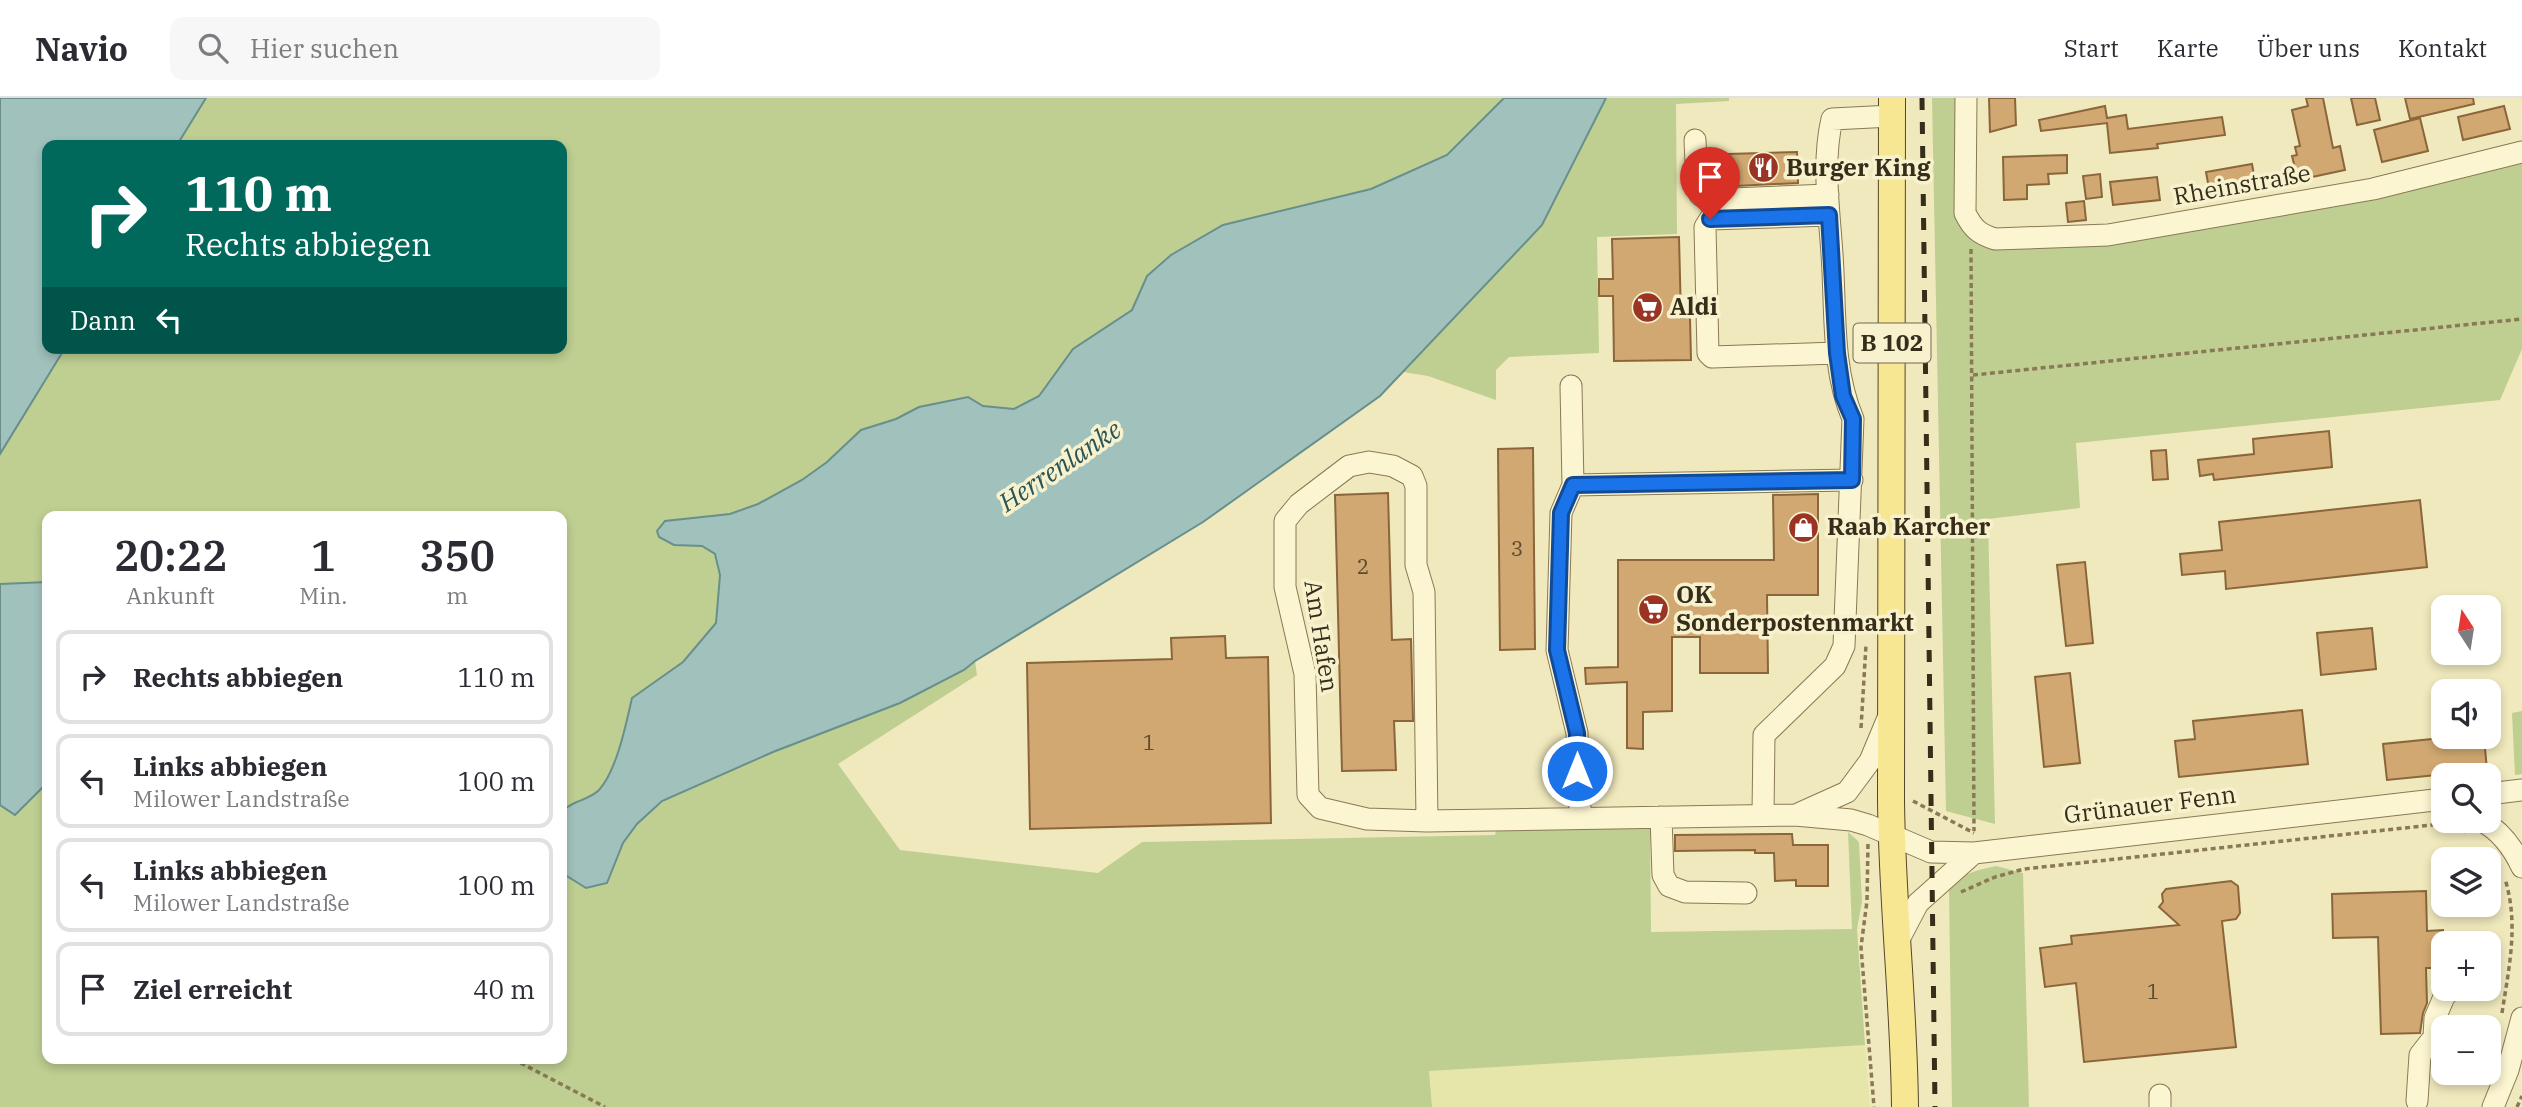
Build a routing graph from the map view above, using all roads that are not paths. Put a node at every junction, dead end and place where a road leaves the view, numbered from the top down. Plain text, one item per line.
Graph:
1 (1966, 98) edge
2 (1892, 107) edge
3 (1831, 108) edge
4 (1695, 140) dead end
5 (2522, 152) edge
6 (1829, 205) junction
7 (1837, 353) junction
8 (1571, 386) dead end
9 (1852, 480) junction
10 (1573, 485) junction
11 (1892, 709) junction
12 (2522, 790) edge
13 (2501, 792) edge
14 (2431, 800) edge
15 (2418, 802) junction
16 (2431, 805) edge
17 (1763, 815) junction
18 (1795, 815) junction
19 (1581, 817) junction
20 (1661, 817) junction
21 (1427, 821) junction
22 (1880, 830) junction
23 (2495, 833) edge
24 (1974, 842) junction
25 (2513, 872) edge
26 (1746, 893) dead end
27 (1897, 943) junction
28 (2442, 1001) edge
29 (2511, 1018) edge
30 (2417, 1101) dead end
31 (1905, 1107) edge
32 (2493, 1107) edge

1 - 5 street, Rheinstraße
2 - 3 street
2 - 11 main road, B 102
3 - 6 street
4 - 6 street
6 - 7 street
6 - 7 street
7 - 9 street
8 - 10 street
9 - 10 street
9 - 17 street
10 - 19 street
11 - 18 street
11 - 22 main road, B 102
12 - 13 street
14 - 15 street, Grünauer Fenn
15 - 16 street, Grünauer Fenn
15 - 24 street, Grünauer Fenn
17 - 18 street, Am Hafen
17 - 20 street, Am Hafen
18 - 22 street, Am Hafen
19 - 20 street, Am Hafen
19 - 21 street, Am Hafen
20 - 26 street
21 - 21 street, Am Hafen
22 - 24 street, Grünauer Fenn
22 - 27 main road, B 102
23 - 25 street
24 - 27 street
27 - 31 main road, B 102
28 - 30 street
29 - 32 street

